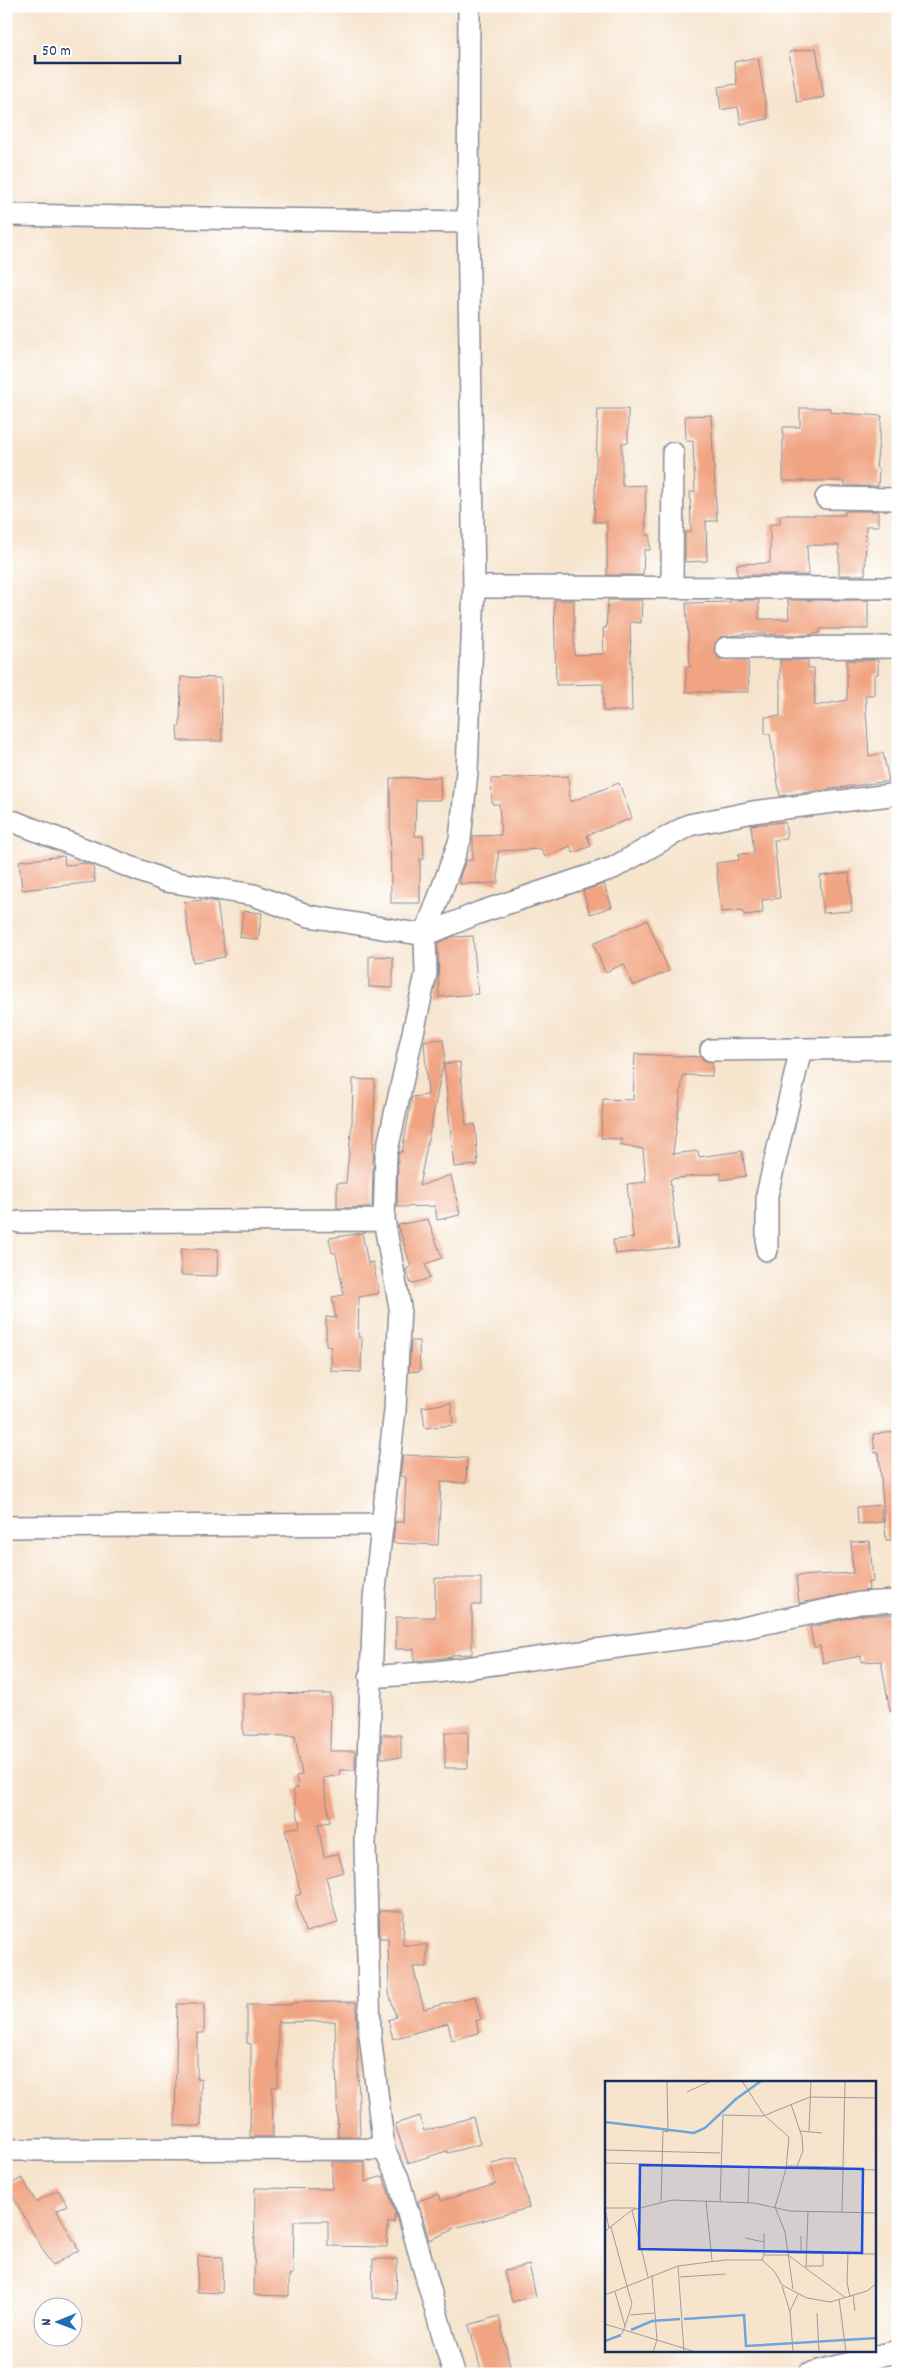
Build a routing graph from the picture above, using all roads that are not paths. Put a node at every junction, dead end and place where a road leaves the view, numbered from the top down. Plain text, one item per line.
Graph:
1 (469, 6) edge
2 (6, 216) edge
3 (468, 222) junction
4 (674, 453) dead end
5 (826, 498) dead end
6 (898, 499) edge
7 (474, 587) junction
8 (672, 587) junction
9 (898, 588) edge
10 (898, 647) edge
11 (726, 648) dead end
12 (898, 794) edge
13 (6, 821) edge
14 (425, 935) junction
15 (898, 1048) edge
16 (802, 1049) junction
17 (711, 1050) dead end
18 (384, 1220) junction
19 (19, 1222) dead end
20 (767, 1250) dead end
21 (383, 1524) junction
22 (6, 1528) edge
23 (898, 1600) edge
24 (370, 1677) junction
25 (384, 2149) junction
26 (6, 2150) edge
27 (898, 2352) edge
28 (454, 2374) edge
29 (808, 2374) edge

1 - 3 street
2 - 3 street
3 - 7 street
4 - 8 street
5 - 6 street
7 - 8 street
7 - 14 street
8 - 9 street
10 - 11 street
12 - 14 street
13 - 14 street
14 - 18 street
15 - 16 street
16 - 17 street
16 - 20 street
18 - 19 street
18 - 21 street
21 - 22 street
21 - 24 street
23 - 24 street
24 - 25 street
25 - 26 street
25 - 28 street
27 - 29 street

